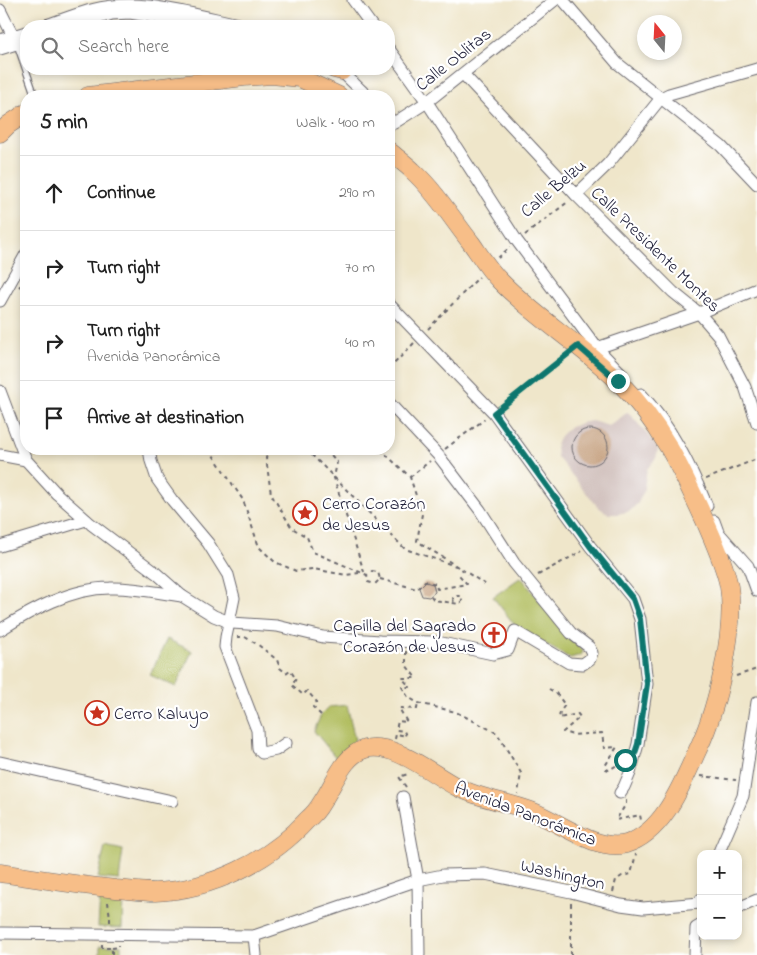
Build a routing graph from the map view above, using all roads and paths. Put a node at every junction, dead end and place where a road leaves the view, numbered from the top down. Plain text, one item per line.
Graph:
1 (353, 0) edge
2 (555, 0) edge
3 (563, 0) edge
4 (0, 10) edge
5 (61, 20) edge
6 (92, 20) edge
7 (173, 20) edge
8 (219, 20) edge
9 (368, 20) edge
10 (0, 40) edge
11 (19, 40) edge
12 (0, 49) edge
13 (395, 57) edge
14 (757, 69) edge
15 (463, 74) junction
16 (29, 75) edge
17 (278, 75) edge
18 (301, 75) edge
19 (344, 75) edge
20 (33, 90) edge
21 (137, 90) edge
22 (328, 90) edge
23 (360, 90) edge
24 (661, 98) junction
25 (427, 102) junction
26 (20, 117) edge
27 (395, 118) edge
28 (0, 133) edge
29 (395, 156) edge
30 (757, 184) edge
31 (576, 195) junction
32 (517, 241) junction
33 (20, 265) edge
34 (487, 268) junction
35 (757, 289) edge
36 (0, 301) edge
37 (395, 310) edge
38 (699, 313) junction
39 (420, 337) junction
40 (578, 346) junction
41 (597, 348) junction
42 (395, 363) edge
43 (0, 391) edge
44 (648, 408) junction
45 (395, 409) edge
46 (494, 413) junction
47 (757, 423) edge
48 (20, 434) edge
49 (0, 455) edge
50 (25, 455) edge
51 (150, 455) edge
52 (213, 455) edge
53 (267, 455) edge
54 (312, 455) edge
55 (331, 455) edge
56 (386, 455) edge
57 (438, 455) junction
58 (757, 459) edge
59 (26, 460) junction
60 (410, 477) junction
61 (334, 478) junction
62 (697, 482) junction
63 (86, 520) junction
64 (714, 533) junction
65 (0, 546) edge
66 (590, 546) junction
67 (456, 566) junction
68 (359, 572) junction
69 (366, 575) junction
70 (458, 575) dead end
71 (380, 579) junction
72 (528, 580) junction
73 (488, 586) dead end
74 (757, 590) edge
75 (182, 596) junction
76 (431, 596) dead end
77 (454, 603) dead end
78 (24, 615) junction
79 (0, 619) edge
80 (229, 622) junction
81 (0, 630) edge
82 (226, 637) junction
83 (407, 641) junction
84 (757, 669) edge
85 (719, 682) junction
86 (549, 688) dead end
87 (757, 702) edge
88 (418, 703) junction
89 (321, 715) dead end
90 (286, 743) dead end
91 (395, 752) junction
92 (0, 762) edge
93 (632, 762) junction
94 (404, 770) dead end
95 (686, 775) junction
96 (745, 780) junction
97 (620, 792) joint
98 (403, 797) joint
99 (172, 801) dead end
100 (516, 806) junction
101 (641, 836) junction
102 (720, 850) edge
103 (0, 873) edge
104 (418, 880) junction
105 (571, 892) junction
106 (105, 899) dead end
107 (757, 900) edge
108 (610, 902) junction
109 (697, 903) edge
110 (742, 906) edge
111 (110, 918) dead end
112 (697, 928) edge
113 (0, 933) edge
114 (254, 936) junction
115 (102, 948) dead end
116 (112, 948) junction
117 (119, 948) dead end
118 (112, 955) edge
119 (256, 955) edge
120 (419, 955) edge
121 (571, 955) edge
122 (695, 955) edge

1 - 9 street
2 - 15 street, Calle Oblitas
3 - 24 street
4 - 11 street
5 - 8 street
6 - 7 street
10 - 11 street
11 - 12 street
13 - 25 street
14 - 24 street
15 - 25 street, Calle Oblitas
15 - 31 street, Calle Presidente Montes
16 - 20 lane
17 - 21 main road
18 - 22 main road
19 - 23 street
24 - 30 street
24 - 31 street, Calle Belzu
25 - 27 street, Calle Oblitas
25 - 32 street
26 - 28 main road
29 - 34 main road, Avenida Panorámica
31 - 32 path, Calle Belzu
31 - 38 street, Calle Presidente Montes
32 - 34 path, Calle Belzu
32 - 41 street
33 - 36 street
34 - 39 path, Calle Belzu
34 - 40 main road, Avenida Panorámica
35 - 38 street
37 - 39 street
38 - 41 street
38 - 47 street, Calle Presidente Montes
39 - 42 path, Calle Belzu
39 - 46 street
40 - 44 main road, Avenida Panorámica
40 - 46 path
41 - 44 street
43 - 48 street
44 - 62 street
44 - 64 main road, Avenida Panorámica
45 - 57 street
46 - 57 path
46 - 66 street
49 - 59 street
50 - 59 street
51 - 80 street
52 - 68 path
53 - 68 path
54 - 61 path
55 - 61 path
56 - 60 path
57 - 60 path
57 - 72 street
58 - 62 path
59 - 63 street
60 - 67 path
61 - 67 path
61 - 69 path
62 - 64 street
63 - 65 street
63 - 75 street
64 - 74 street
64 - 85 main road, Avenida Panorámica
66 - 72 path
66 - 93 street
67 - 73 path
68 - 69 path
69 - 71 path
69 - 71 path
70 - 71 path
72 - 83 street
75 - 78 street
75 - 80 street
76 - 77 path
78 - 79 street
78 - 81 street
80 - 82 street
80 - 83 street
82 - 89 path
82 - 90 street
83 - 88 path
84 - 85 path
85 - 95 main road, Avenida Panorámica
86 - 93 path
87 - 96 street
88 - 91 path
88 - 100 path
91 - 100 main road, Avenida Panorámica
91 - 103 main road, Avenida Panorámica
92 - 99 street
93 - 97 street
94 - 98 path
95 - 96 path
95 - 101 main road, Avenida Panorámica
96 - 102 street
97 - 101 path
98 - 104 street
100 - 101 main road, Avenida Panorámica
101 - 108 path
104 - 105 street, Washington
104 - 114 street, Washington
104 - 120 street
105 - 108 street, Washington
105 - 121 path
106 - 111 path
107 - 110 street
108 - 109 street, Washington
112 - 122 street
113 - 114 street, Washington
114 - 119 street
115 - 116 path
116 - 117 path
116 - 118 path

